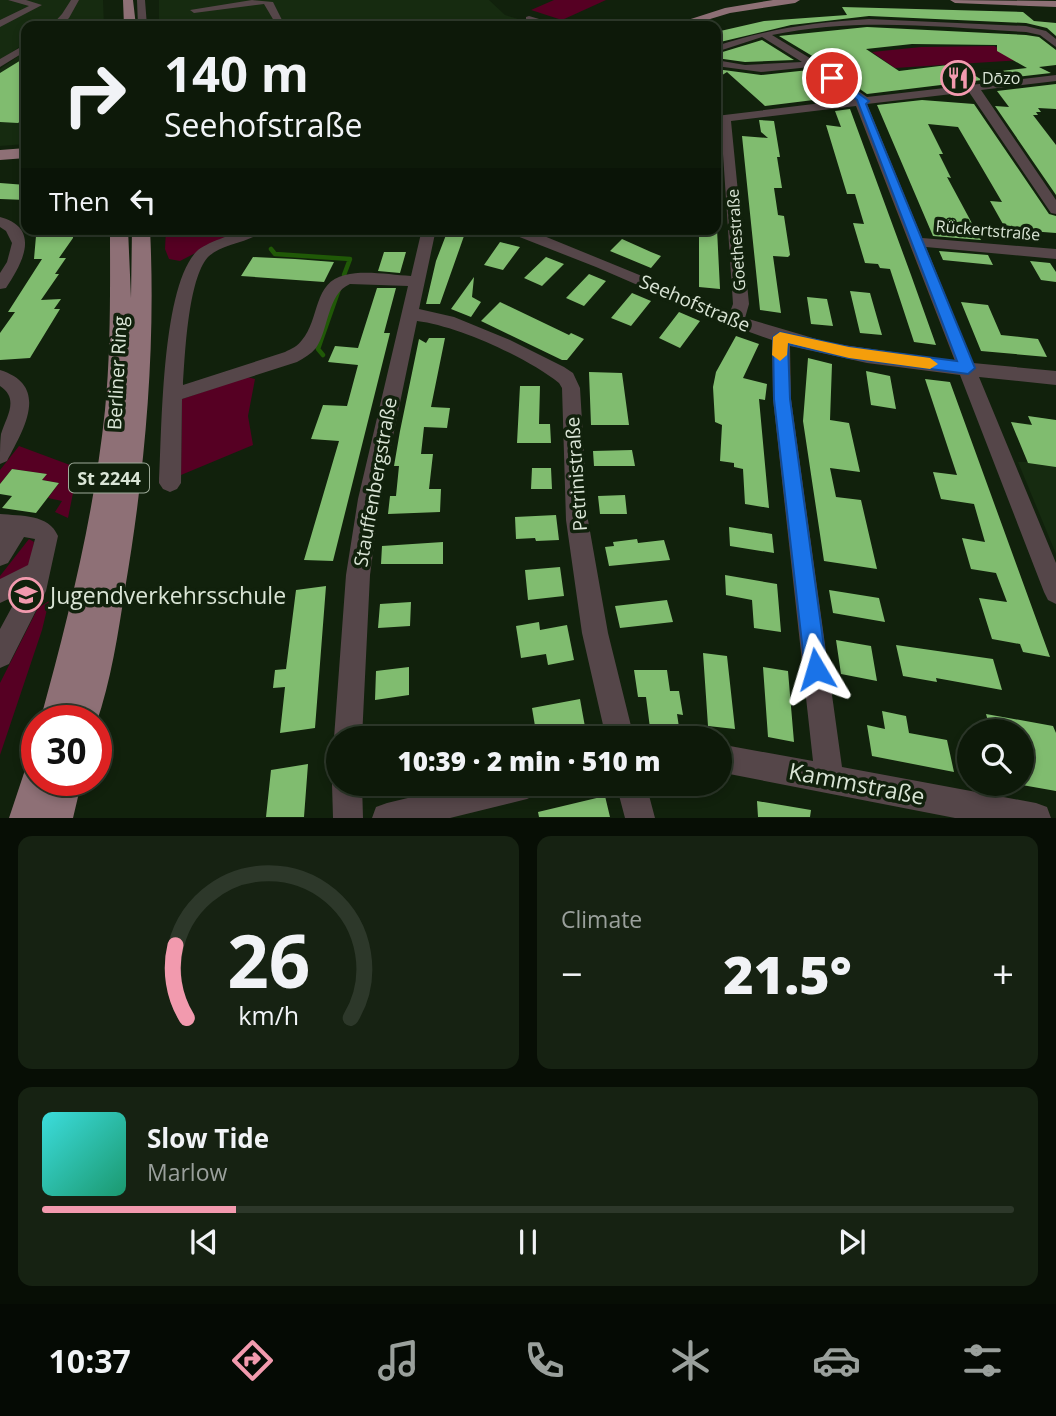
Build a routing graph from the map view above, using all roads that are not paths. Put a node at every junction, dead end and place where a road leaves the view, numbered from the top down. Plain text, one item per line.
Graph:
1 (12, 0) edge
2 (75, 0) edge
3 (128, 0) edge
4 (141, 0) edge
5 (795, 0) edge
6 (955, 0) edge
7 (770, 1) edge
8 (1056, 4) edge
9 (194, 9) edge
10 (529, 19) dead end
11 (60, 21) edge
12 (130, 21) edge
13 (143, 21) edge
14 (278, 21) edge
15 (536, 21) edge
16 (690, 21) edge
17 (0, 24) edge
18 (1026, 29) joint
19 (763, 34) junction
20 (1056, 44) edge
21 (721, 47) edge
22 (21, 50) edge
23 (838, 60) dead end
24 (811, 63) junction
25 (0, 64) edge
26 (721, 64) edge
27 (1056, 78) edge
28 (971, 89) junction
29 (862, 102) junction
30 (721, 119) edge
31 (721, 120) edge
32 (21, 153) edge
33 (0, 155) edge
34 (21, 162) edge
35 (0, 164) edge
36 (721, 193) edge
37 (733, 194) junction
38 (1056, 210) edge
39 (0, 220) edge
40 (119, 235) edge
41 (141, 235) edge
42 (244, 235) edge
43 (428, 235) edge
44 (523, 235) edge
45 (917, 242) junction
46 (1056, 254) edge
47 (417, 281) junction
48 (0, 284) edge
49 (409, 314) junction
50 (736, 321) junction
51 (780, 337) junction
52 (968, 368) junction
53 (0, 377) edge
54 (1056, 378) edge
55 (173, 395) junction
56 (0, 455) edge
57 (170, 483) dead end
58 (9, 525) edge
59 (0, 555) edge
60 (39, 572) junction
61 (0, 592) edge
62 (1056, 592) edge
63 (0, 655) edge
64 (61, 705) edge
65 (84, 705) edge
66 (349, 726) edge
67 (617, 726) edge
68 (732, 760) edge
69 (830, 777) junction
70 (34, 796) edge
71 (60, 796) edge
72 (347, 796) edge
73 (476, 796) edge
74 (634, 796) edge
75 (27, 817) edge
76 (54, 817) edge
77 (348, 817) edge
78 (387, 817) edge
79 (640, 817) edge
80 (1035, 817) edge

1 - 17 street
2 - 11 street
3 - 12 main road
4 - 13 street
5 - 7 main road
6 - 8 main road
7 - 16 main road
9 - 14 street
10 - 15 street
18 - 19 street
18 - 20 street
19 - 21 street
19 - 24 street
22 - 25 street
23 - 24 street
24 - 26 street
24 - 29 street
27 - 28 street
28 - 29 street
28 - 38 street
29 - 30 street
29 - 45 street
31 - 37 street, Goethestraße
32 - 33 main road
34 - 35 main road
36 - 37 street
37 - 50 street, Goethestraße
39 - 48 street
40 - 64 main road, Berliner Ring / St 2244
41 - 65 main road, Berliner Ring / St 2244
42 - 55 street
43 - 47 street, Stauffenbergstraße
44 - 50 street, Seehofstraße
45 - 46 street, Rückertstraße
45 - 52 street
47 - 49 street, Stauffenbergstraße
47 - 55 street
49 - 66 street, Stauffenbergstraße
49 - 67 street, Petrinistraße
50 - 51 street, Seehofstraße
51 - 52 street, Seehofstraße
51 - 69 street
52 - 54 street, Seehofstraße
52 - 62 street
53 - 56 street
55 - 57 street
58 - 59 street
58 - 60 street
60 - 61 street
60 - 63 street
68 - 69 street, Kammstraße
69 - 80 street, Kammstraße
70 - 75 main road
71 - 76 main road
72 - 77 street
73 - 78 street
74 - 79 street

